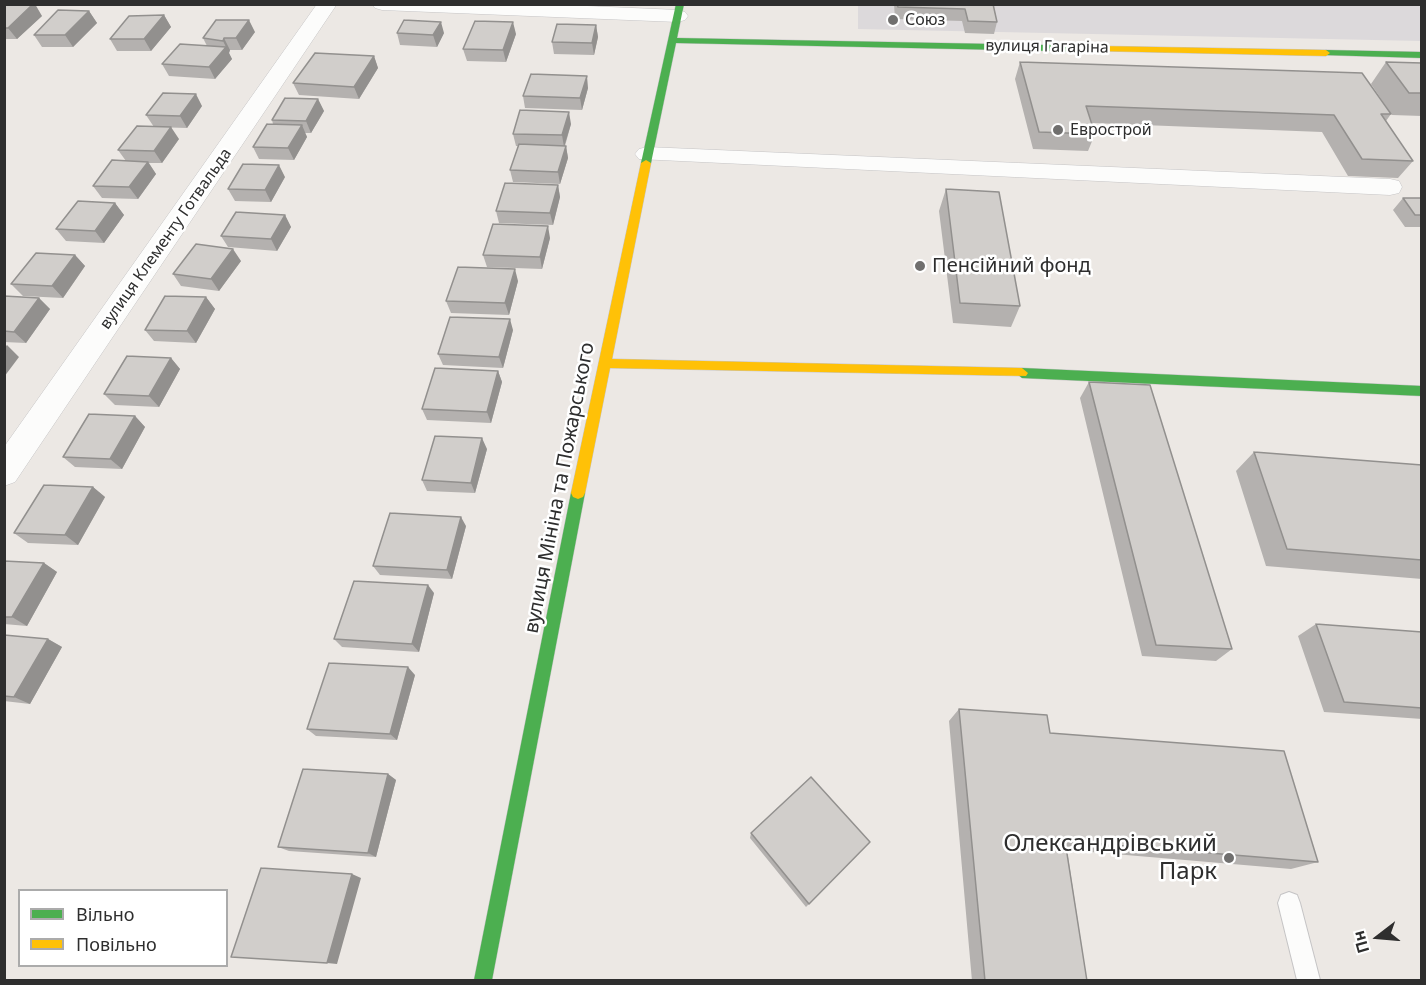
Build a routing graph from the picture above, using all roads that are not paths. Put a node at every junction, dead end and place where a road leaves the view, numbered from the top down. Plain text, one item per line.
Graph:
1 (327, 4) edge
2 (382, 4) edge
3 (679, 10) edge
4 (672, 40) junction
5 (1422, 54) edge
6 (647, 154) junction
7 (1389, 187) edge
8 (604, 363) junction
9 (1422, 391) edge
10 (4, 473) edge
11 (1289, 903) dead end
12 (483, 981) edge
13 (1309, 981) edge

1 - 10 street, вулиця Клементу Готвальда
2 - 3 street
3 - 4 street, вулиця Мініна та Пожарського
4 - 5 street, вулиця Гагаріна
4 - 6 street, вулиця Мініна та Пожарського
6 - 7 street
6 - 8 street, вулиця Мініна та Пожарського
8 - 9 street
8 - 12 street, вулиця Мініна та Пожарського
11 - 13 lane

